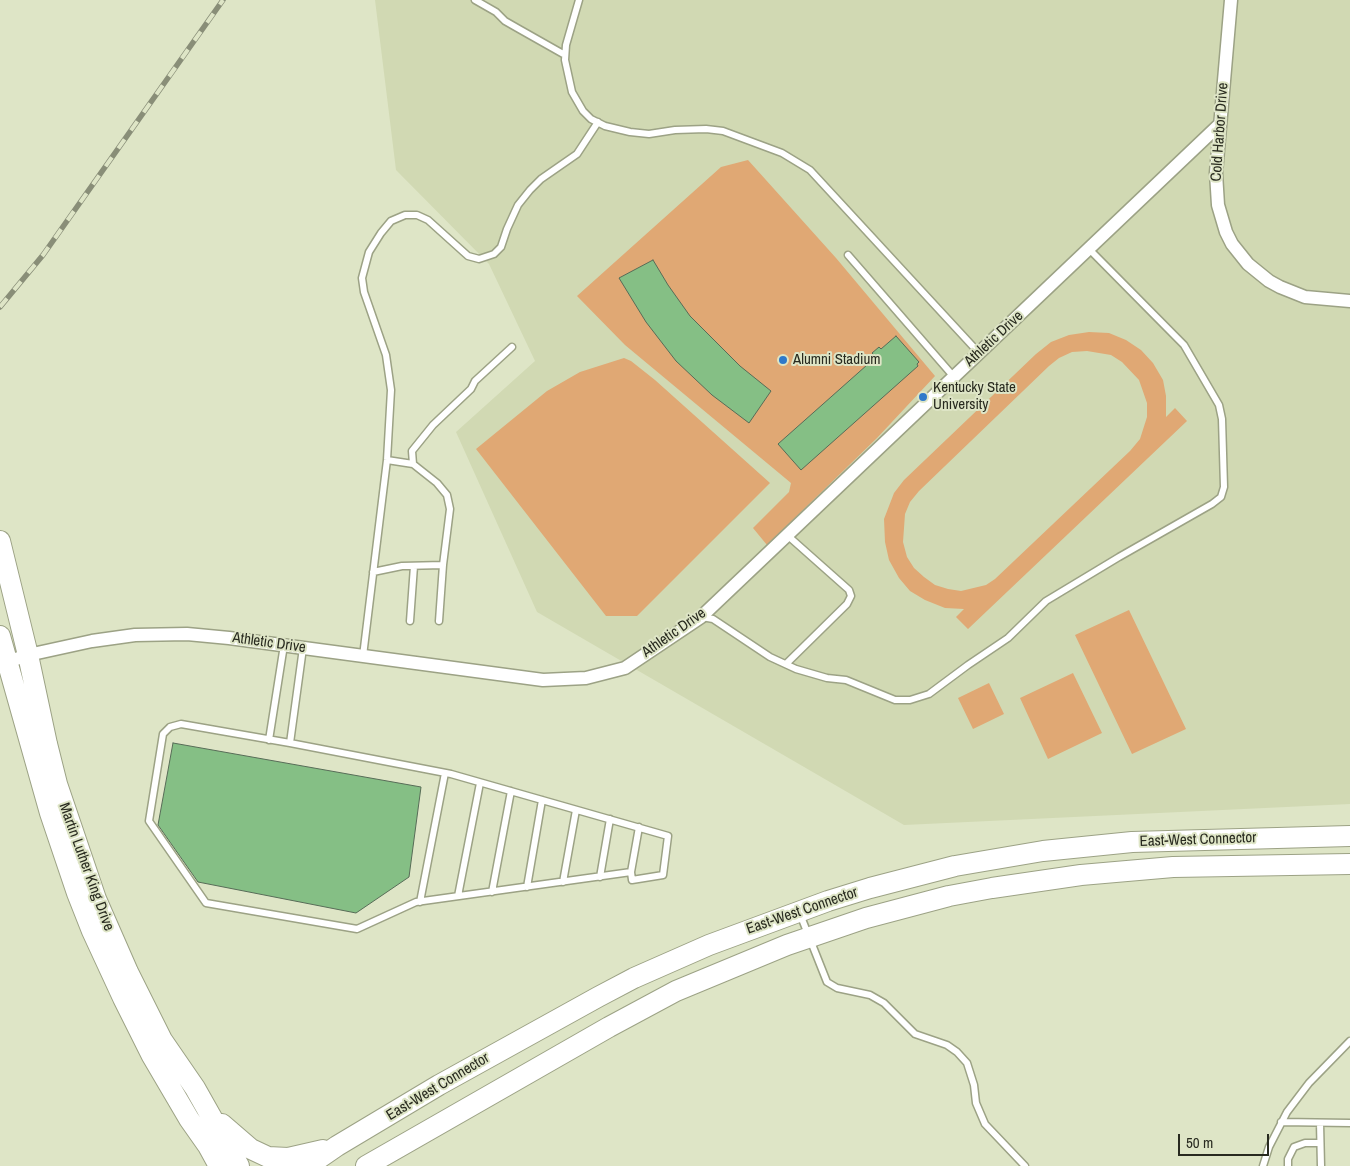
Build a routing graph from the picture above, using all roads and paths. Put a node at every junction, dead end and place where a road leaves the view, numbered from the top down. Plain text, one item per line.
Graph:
1 (475, 0) edge
2 (579, 0) edge
3 (1231, 0) edge
4 (566, 55) junction
5 (598, 122) junction
6 (1219, 125) junction
7 (1089, 249) junction
8 (848, 255) dead end
9 (1350, 301) edge
10 (512, 347) dead end
11 (979, 353) junction
12 (954, 377) junction
13 (387, 460) junction
14 (412, 464) junction
15 (787, 536) junction
16 (0, 541) edge
17 (444, 564) junction
18 (414, 566) junction
19 (374, 572) junction
20 (701, 617) junction
21 (410, 620) dead end
22 (439, 621) dead end
23 (0, 636) edge
24 (284, 645) junction
25 (303, 648) junction
26 (28, 655) junction
27 (363, 656) junction
28 (6, 662) junction
29 (786, 664) junction
30 (269, 740) junction
31 (290, 743) junction
32 (445, 773) junction
33 (480, 783) junction
34 (511, 791) junction
35 (542, 800) junction
36 (576, 810) junction
37 (610, 819) junction
38 (639, 827) junction
39 (1350, 836) edge
40 (1350, 864) edge
41 (631, 872) junction
42 (600, 877) junction
43 (563, 882) junction
44 (527, 887) junction
45 (492, 892) junction
46 (458, 896) junction
47 (420, 902) junction
48 (798, 911) junction
49 (808, 937) junction
50 (1350, 1040) edge
51 (209, 1112) junction
52 (189, 1119) junction
53 (1281, 1122) junction
54 (1320, 1123) junction
55 (1350, 1123) edge
56 (1320, 1143) junction
57 (337, 1146) junction
58 (202, 1166) edge
59 (219, 1166) edge
60 (239, 1166) edge
61 (308, 1166) edge
62 (366, 1166) edge
63 (1025, 1166) edge
64 (1264, 1166) edge
65 (1288, 1166) edge
66 (1321, 1166) edge

1 - 4 lane
2 - 4 lane
3 - 6 street, Cold Harbor Drive
4 - 5 lane
5 - 11 lane
5 - 13 lane
6 - 7 street, Athletic Drive
6 - 9 street, Cold Harbor Drive
7 - 11 street, Athletic Drive
7 - 29 lane
8 - 12 lane
10 - 14 lane
11 - 12 street, Athletic Drive
12 - 15 street, Athletic Drive
13 - 14 lane
13 - 19 lane
14 - 17 lane
15 - 20 street, Athletic Drive
15 - 29 lane
16 - 26 main road, Martin Luther King Drive
17 - 18 lane
17 - 22 lane
18 - 19 lane
18 - 21 lane
19 - 27 lane
20 - 27 street, Athletic Drive
20 - 29 lane
23 - 28 main road, Martin Luther King Drive
24 - 25 street, Athletic Drive
24 - 26 street, Athletic Drive
24 - 30 lane
25 - 27 street, Athletic Drive
25 - 31 lane
26 - 28 street, Athletic Drive
26 - 51 main road, Martin Luther King Drive
28 - 52 main road, Martin Luther King Drive
30 - 31 lane
30 - 47 lane
31 - 32 lane
32 - 33 lane
32 - 47 lane
33 - 34 lane
33 - 46 lane
34 - 35 lane
34 - 45 lane
35 - 36 lane
35 - 44 lane
36 - 37 lane
36 - 43 lane
37 - 38 lane
37 - 42 lane
38 - 41 lane
38 - 41 lane
39 - 48 main road, East-West Connector
40 - 49 main road, East-West Connector
41 - 42 lane
42 - 43 lane
43 - 44 lane
44 - 45 lane
45 - 46 lane
46 - 47 lane
48 - 49 lane
48 - 57 main road, East-West Connector
49 - 62 main road, East-West Connector
49 - 63 lane
50 - 53 lane
51 - 57 main road
51 - 60 main road, Martin Luther King Drive
52 - 58 main road
52 - 59 main road, Martin Luther King Drive
53 - 54 lane
53 - 64 lane
54 - 55 lane
54 - 56 lane
56 - 65 lane
56 - 66 lane
57 - 61 main road, East-West Connector

